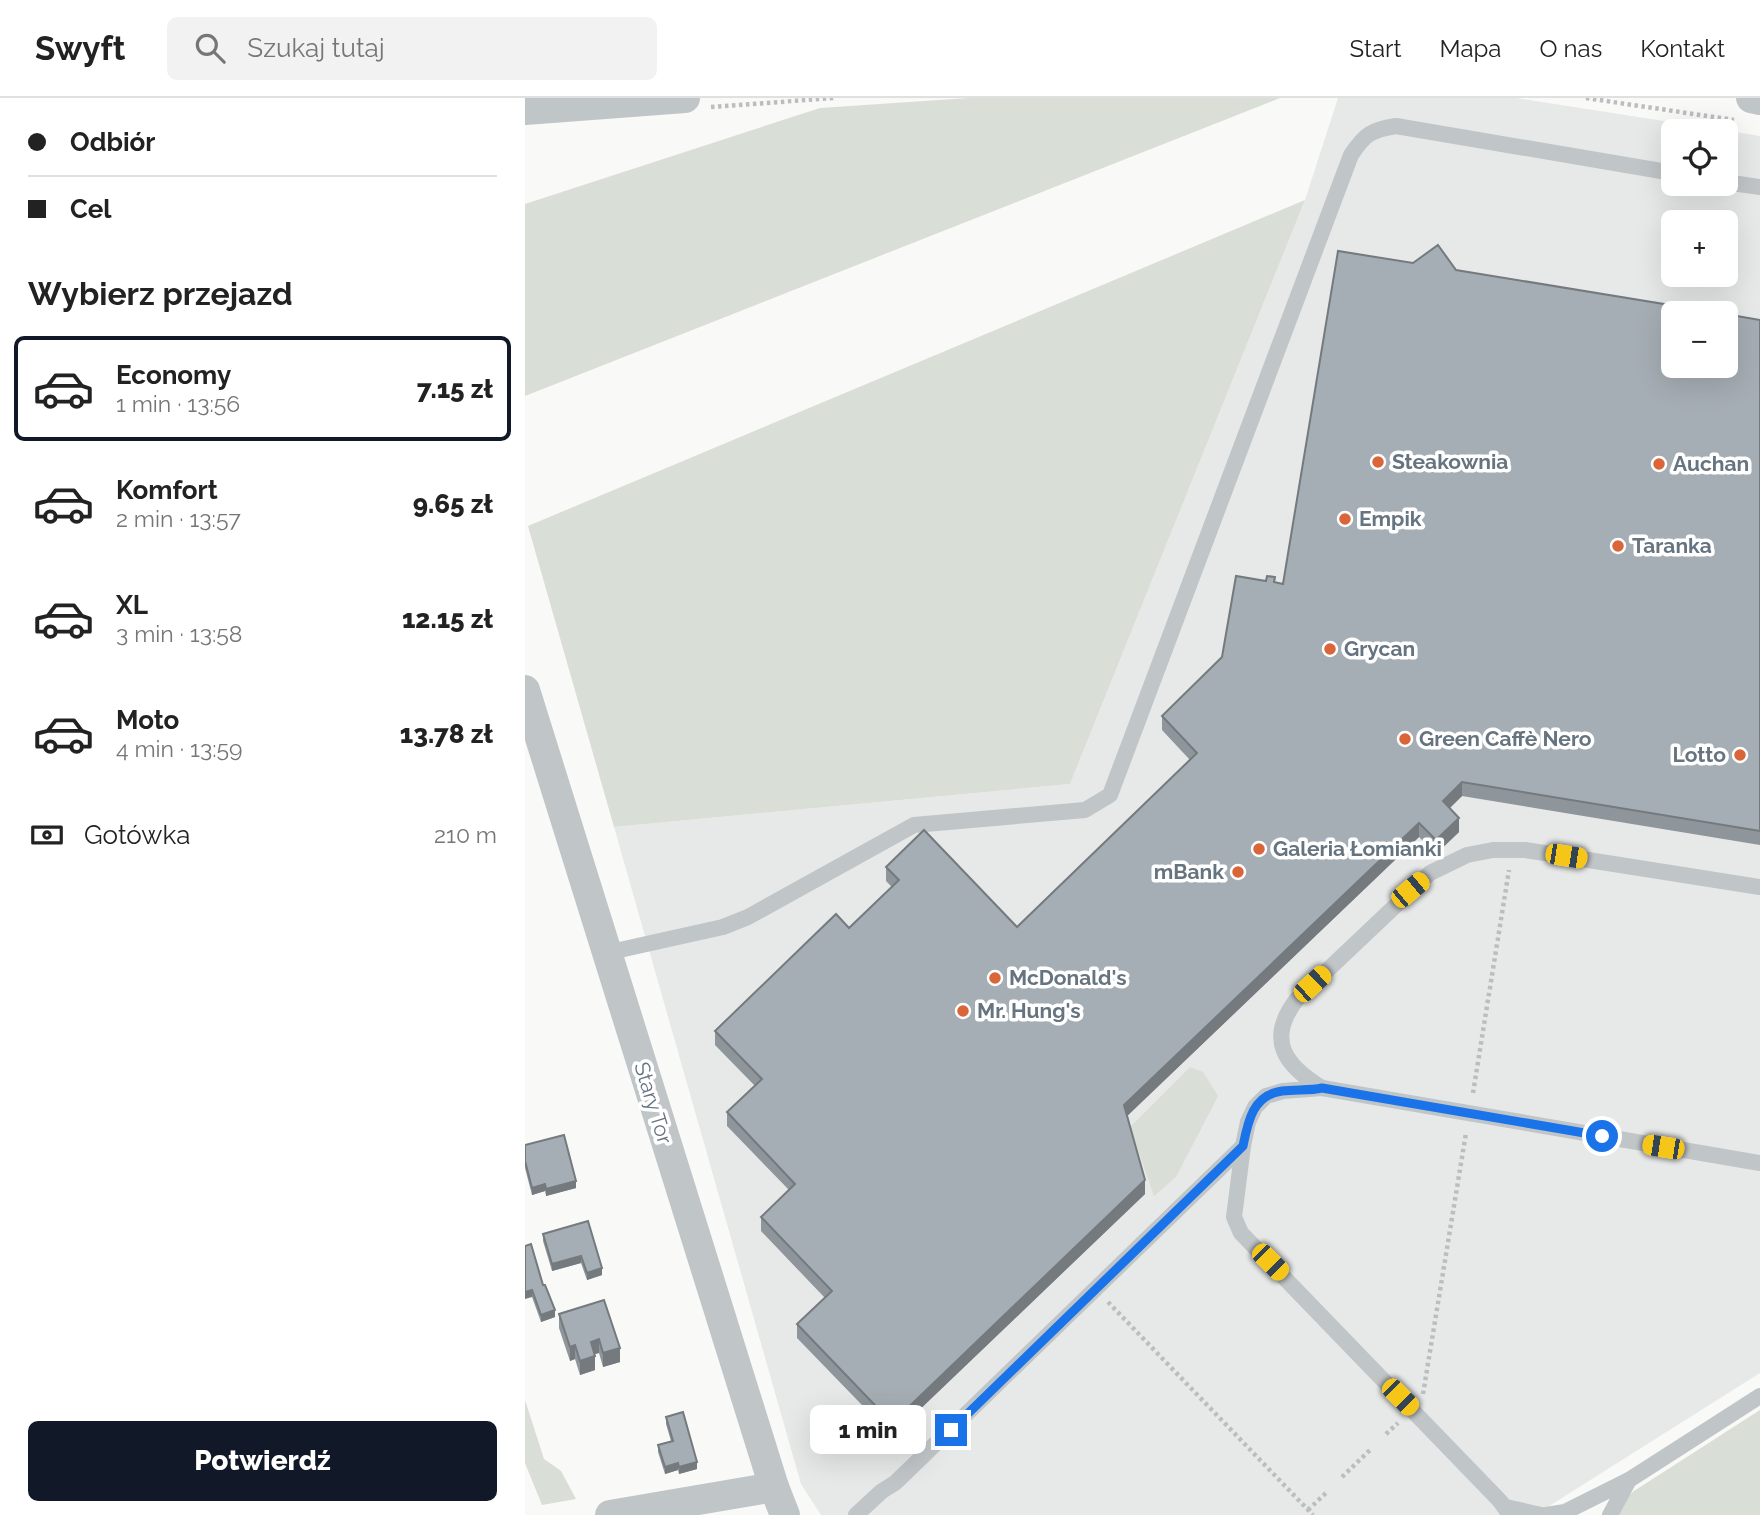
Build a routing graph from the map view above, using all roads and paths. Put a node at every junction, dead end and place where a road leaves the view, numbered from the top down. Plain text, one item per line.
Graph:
1 (685, 98) edge
2 (1586, 98) edge
3 (1752, 106) edge
4 (525, 110) edge
5 (1661, 171) edge
6 (1738, 184) edge
7 (1760, 187) edge
8 (525, 690) edge
9 (1507, 860) dead end
10 (1760, 887) edge
11 (606, 953) junction
12 (1322, 1088) junction
13 (1472, 1101) dead end
14 (1467, 1128) dead end
15 (1243, 1146) junction
16 (1760, 1163) edge
17 (1103, 1297) dead end
18 (1760, 1396) edge
19 (1419, 1400) dead end
20 (1370, 1450) dead end
21 (1342, 1477) dead end
22 (1629, 1480) junction
23 (774, 1487) junction
24 (1326, 1493) dead end
25 (1308, 1510) junction
26 (1508, 1512) edge
27 (610, 1515) edge
28 (785, 1515) edge
29 (856, 1515) edge
30 (1313, 1515) edge
31 (1543, 1515) edge
32 (1610, 1515) edge

1 - 4 street
2 - 3 path
5 - 11 lane
6 - 7 lane
8 - 11 street, Stary Tor
9 - 13 path
10 - 12 lane
11 - 23 street, Stary Tor
12 - 15 lane
12 - 16 lane
14 - 19 path
15 - 26 lane
15 - 29 lane
17 - 25 path
18 - 22 lane
20 - 21 path
22 - 31 lane
22 - 32 lane
23 - 27 street
23 - 28 street, Stary Tor
24 - 25 path
25 - 30 path
26 - 31 lane

